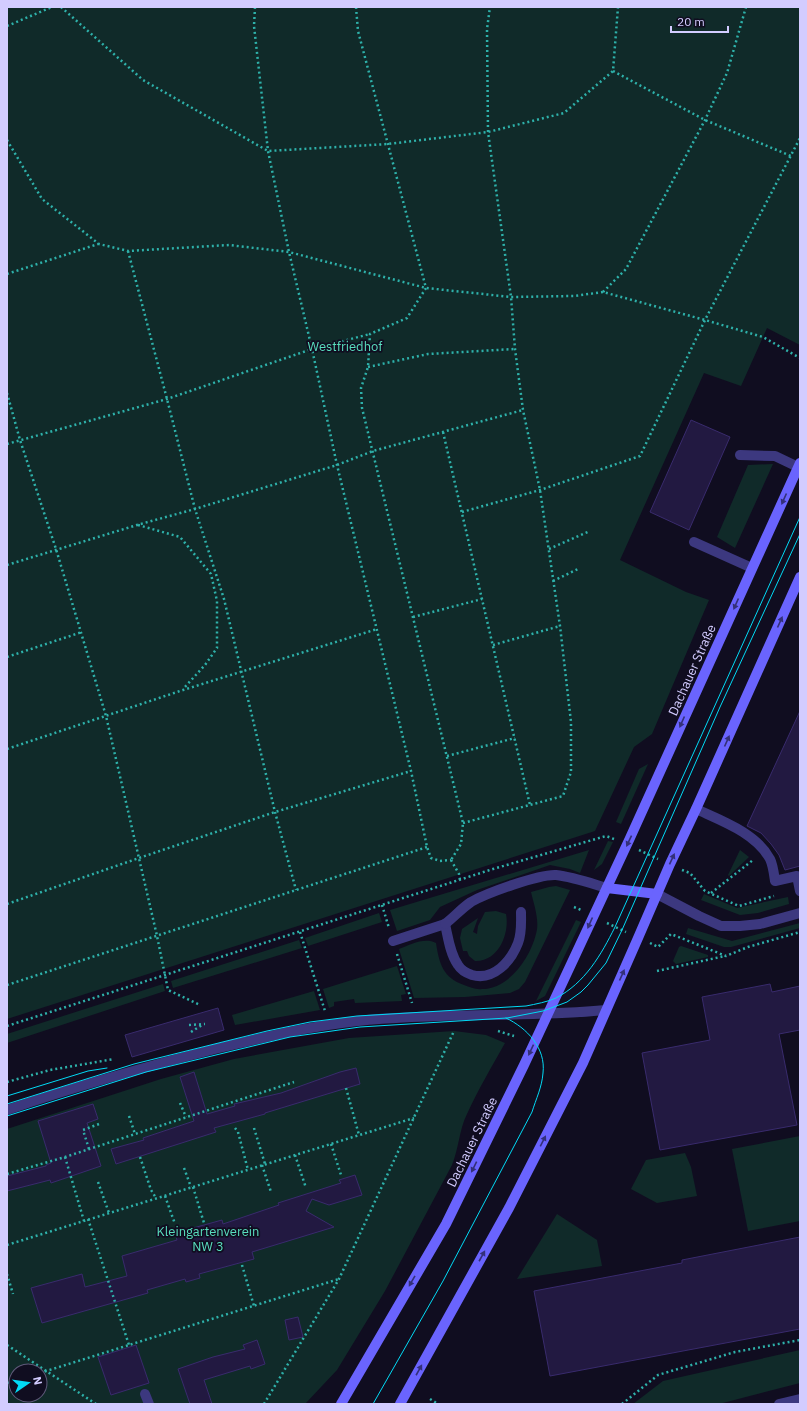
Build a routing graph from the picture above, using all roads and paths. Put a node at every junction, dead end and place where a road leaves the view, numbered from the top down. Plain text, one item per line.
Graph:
1 (52, 7) edge
2 (61, 7) edge
3 (255, 7) edge
4 (356, 7) edge
5 (490, 7) edge
6 (618, 7) edge
7 (746, 7) edge
8 (7, 26) edge
9 (613, 71) junction
10 (705, 120) junction
11 (488, 132) junction
12 (800, 138) edge
13 (7, 140) edge
14 (388, 144) junction
15 (268, 151) junction
16 (792, 156) junction
17 (99, 244) junction
18 (128, 252) junction
19 (289, 252) junction
20 (7, 274) edge
21 (426, 288) junction
22 (603, 292) junction
23 (511, 297) junction
24 (705, 320) junction
25 (370, 334) junction
26 (312, 349) junction
27 (515, 349) junction
28 (800, 358) edge
29 (368, 367) junction
30 (7, 392) edge
31 (168, 399) junction
32 (523, 410) junction
33 (443, 432) junction
34 (20, 440) junction
35 (7, 444) edge
36 (373, 451) junction
37 (740, 455) dead end
38 (337, 465) junction
39 (799, 465) edge
40 (540, 490) junction
41 (195, 509) junction
42 (462, 512) junction
43 (137, 525) junction
44 (590, 531) dead end
45 (694, 542) dead end
46 (56, 549) junction
47 (548, 549) junction
48 (7, 565) edge
49 (752, 568) junction
50 (578, 569) dead end
51 (800, 577) edge
52 (553, 581) junction
53 (224, 598) junction
54 (482, 599) junction
55 (217, 602) junction
56 (413, 617) junction
57 (560, 626) junction
58 (377, 629) junction
59 (82, 632) junction
60 (493, 645) junction
61 (7, 657) edge
62 (242, 672) junction
63 (183, 690) junction
64 (106, 716) junction
65 (515, 738) junction
66 (7, 749) edge
67 (447, 756) junction
68 (411, 771) junction
69 (530, 805) junction
70 (696, 809) junction
71 (275, 812) junction
72 (463, 823) junction
73 (627, 845) junction
74 (427, 847) junction
75 (763, 851) junction
76 (139, 858) junction
77 (451, 860) junction
78 (670, 864) junction
79 (460, 880) junction
80 (607, 888) junction
81 (296, 890) junction
82 (800, 890) edge
83 (711, 893) junction
84 (657, 894) junction
85 (7, 904) edge
86 (521, 912) dead end
87 (800, 913) edge
88 (445, 924) junction
89 (300, 932) junction
90 (800, 932) edge
91 (671, 934) dead end
92 (157, 936) junction
93 (393, 941) dead end
94 (726, 956) junction
95 (657, 971) dead end
96 (165, 976) junction
97 (7, 985) edge
98 (200, 1005) dead end
99 (606, 1010) junction
100 (325, 1013) dead end
101 (548, 1015) junction
102 (189, 1024) dead end
103 (457, 1025) dead end
104 (7, 1026) edge
105 (497, 1031) dead end
106 (191, 1032) dead end
107 (514, 1036) dead end
108 (119, 1058) dead end
109 (7, 1082) edge
110 (294, 1082) dead end
111 (346, 1088) dead end
112 (180, 1103) dead end
113 (7, 1110) edge
114 (129, 1116) dead end
115 (186, 1117) junction
116 (414, 1118) junction
117 (99, 1124) dead end
118 (235, 1128) dead end
119 (254, 1128) dead end
120 (135, 1134) junction
121 (359, 1135) junction
122 (331, 1144) junction
123 (89, 1149) junction
124 (295, 1155) junction
125 (64, 1157) junction
126 (140, 1157) dead end
127 (263, 1165) junction
128 (184, 1168) dead end
129 (248, 1170) junction
130 (7, 1174) edge
131 (341, 1176) dead end
132 (98, 1182) dead end
133 (192, 1187) junction
134 (306, 1188) dead end
135 (271, 1192) dead end
136 (165, 1196) junction
137 (156, 1198) junction
138 (108, 1213) junction
139 (88, 1219) junction
140 (84, 1221) junction
141 (204, 1223) dead end
142 (175, 1224) dead end
143 (7, 1245) edge
144 (242, 1265) dead end
145 (7, 1274) edge
146 (339, 1279) junction
147 (13, 1294) dead end
148 (254, 1306) junction
149 (800, 1340) edge
150 (129, 1345) junction
151 (7, 1346) edge
152 (34, 1363) edge
153 (48, 1370) edge
154 (48, 1372) edge
155 (145, 1394) dead end
156 (430, 1399) dead end
157 (800, 1399) edge
158 (346, 1402) edge
159 (96, 1404) edge
160 (149, 1404) edge
161 (264, 1404) edge
162 (400, 1404) edge
163 (438, 1404) edge
164 (622, 1404) edge
165 (779, 1404) edge

1 - 8 path
2 - 15 path
3 - 15 path
4 - 14 path
5 - 11 path
6 - 9 path
7 - 10 path
9 - 10 path
9 - 11 path
10 - 16 path
10 - 22 path
11 - 14 path
11 - 23 path
12 - 16 path
13 - 17 path
14 - 15 path
14 - 21 path
15 - 19 path
16 - 24 path
17 - 18 path
17 - 20 path
18 - 19 path
18 - 31 path
19 - 21 path
19 - 26 path
21 - 23 path
21 - 25 path
22 - 23 path
22 - 24 path
23 - 27 path
24 - 28 path
24 - 40 path
25 - 26 path
25 - 29 path
26 - 31 path
26 - 38 path
27 - 29 path
27 - 32 path
29 - 36 path
30 - 34 path
31 - 34 path
31 - 41 path
32 - 33 path
32 - 40 path
33 - 36 path
33 - 42 path
34 - 35 path
34 - 46 path
36 - 38 path
36 - 56 path
37 - 39 street
38 - 41 path
38 - 58 path
39 -> 49 main road, Dachauer Straße
40 - 42 path
40 - 47 path
41 - 43 path
41 - 53 path
42 - 54 path
43 - 46 path
43 - 55 path
44 - 47 path
45 - 49 street
46 - 48 path
46 - 59 path
47 - 52 path
49 -> 73 main road, Dachauer Straße
50 - 52 path
70 -> 51 main road
52 - 57 path
53 - 55 path
53 - 62 path
54 - 56 path
54 - 60 path
55 - 63 path
56 - 67 path
57 - 60 path
57 - 69 path
58 - 62 path
58 - 68 path
59 - 61 path
59 - 64 path
60 - 65 path
62 - 63 path
62 - 71 path
63 - 64 path
64 - 66 path
64 - 76 path
65 - 67 path
65 - 69 path
67 - 72 path
68 - 71 path
68 - 74 path
69 - 72 path
70 - 75 street
78 -> 70 main road
71 - 76 path
71 - 81 path
72 - 77 path
73 - 78 path
73 - 79 path
73 - 80 main road, Dachauer Straße
74 - 77 path
74 - 81 path
75 - 82 street
75 - 83 path
76 - 85 path
76 - 92 path
77 - 79 path
78 - 83 path
78 - 84 main road
79 - 89 path
80 - 84 main road
80 - 88 street
80 -> 101 main road, Dachauer Straße
81 - 92 path
82 - 83 path
84 - 87 street
99 -> 84 main road
86 - 88 street
88 - 93 street
89 - 96 path
89 - 100 path
90 - 94 path
91 - 94 path
92 - 96 path
92 - 97 path
94 - 95 path
96 - 98 path
96 - 104 path
99 - 101 street
162 -> 99 main road
101 - 113 street
101 -> 158 main road, Dachauer Straße
102 - 106 path
103 - 116 path
105 - 107 path
108 - 109 path
110 - 115 path
111 - 121 path
112 - 115 path
114 - 120 path
115 - 120 path
116 - 121 path
116 - 146 path
117 - 123 path
118 - 129 path
119 - 127 path
120 - 123 path
121 - 122 path
122 - 124 path
122 - 131 path
123 - 125 path
124 - 127 path
124 - 134 path
125 - 130 path
125 - 140 path
126 - 137 path
127 - 129 path
127 - 135 path
128 - 133 path
129 - 133 path
132 - 138 path
133 - 136 path
133 - 141 path
136 - 137 path
136 - 142 path
137 - 138 path
138 - 139 path
139 - 140 path
139 - 150 path
140 - 143 path
144 - 148 path
145 - 147 path
146 - 148 path
146 - 161 path
148 - 150 path
149 - 164 path
150 - 153 path
151 - 152 path
154 - 159 path
155 - 160 street
156 - 163 path
157 - 165 street

